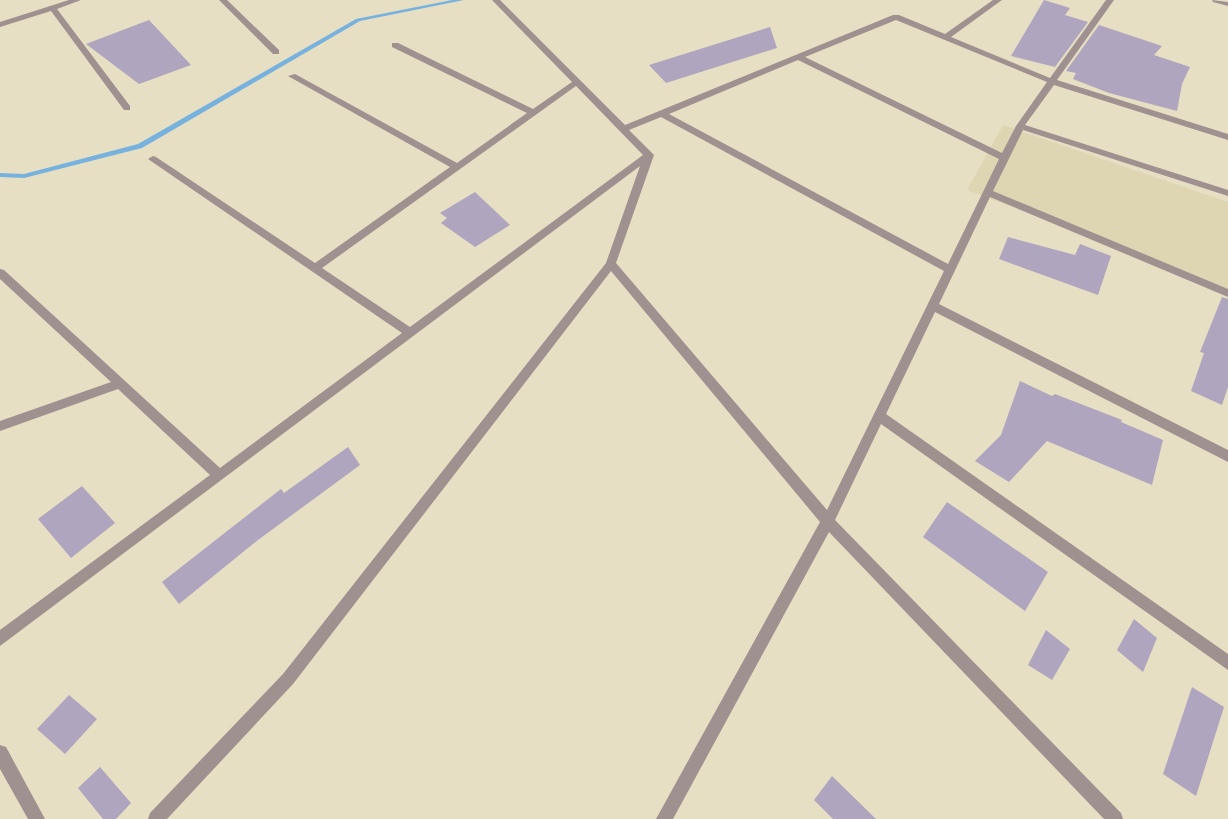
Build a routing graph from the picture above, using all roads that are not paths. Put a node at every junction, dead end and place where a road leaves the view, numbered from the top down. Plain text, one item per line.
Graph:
1 (77, 0) edge
2 (223, 0) edge
3 (496, 0) edge
4 (998, 0) edge
5 (1110, 0) edge
6 (1215, 0) edge
7 (1228, 4) edge
8 (53, 8) junction
9 (0, 25) edge
10 (946, 38) junction
11 (395, 45) dead end
12 (276, 52) dead end
13 (798, 57) junction
14 (291, 76) dead end
15 (1051, 81) junction
16 (577, 82) junction
17 (128, 108) dead end
18 (533, 113) junction
19 (661, 113) junction
20 (1020, 126) junction
21 (623, 129) junction
22 (1228, 138) edge
23 (649, 155) junction
24 (1004, 158) junction
25 (153, 159) dead end
26 (457, 167) junction
27 (987, 192) junction
28 (1228, 193) edge
29 (611, 264) junction
30 (315, 268) junction
31 (950, 270) junction
32 (0, 273) edge
33 (1228, 293) edge
34 (933, 306) junction
35 (411, 333) junction
36 (120, 384) junction
37 (879, 416) junction
38 (0, 426) edge
39 (1228, 456) edge
40 (219, 475) junction
41 (828, 521) junction
42 (0, 639) edge
43 (1228, 663) edge
44 (0, 753) edge
45 (36, 819) edge
46 (156, 819) edge
47 (664, 819) edge
48 (1115, 819) edge

1 - 8 street
2 - 12 street
3 - 16 street
4 - 10 street
5 - 15 street
6 - 7 street
8 - 9 street
8 - 17 street
10 - 13 street
10 - 15 street
11 - 18 street
13 - 19 street
13 - 24 street
14 - 26 street
15 - 20 street
15 - 22 street
16 - 18 street
16 - 21 street
18 - 26 street
19 - 21 street
19 - 31 street
20 - 24 street
20 - 28 street
21 - 23 street
23 - 29 street
23 - 35 street
24 - 27 street
25 - 30 street
26 - 30 street
27 - 31 street
27 - 33 street
29 - 41 street
29 - 46 street
30 - 35 street
31 - 34 street
32 - 36 street
34 - 37 street
34 - 39 street
35 - 40 street
36 - 38 street
36 - 40 street
37 - 41 street
37 - 43 street
40 - 42 street
41 - 47 street
41 - 48 street
44 - 45 street

